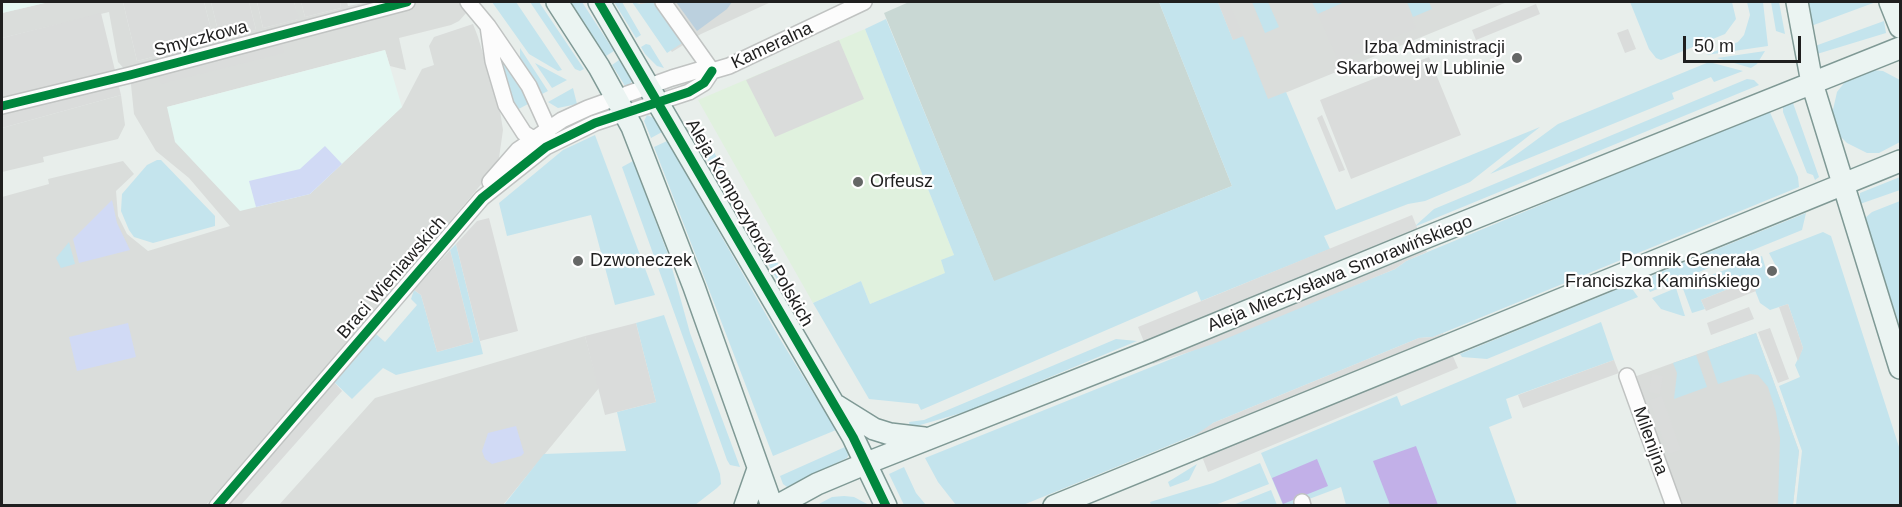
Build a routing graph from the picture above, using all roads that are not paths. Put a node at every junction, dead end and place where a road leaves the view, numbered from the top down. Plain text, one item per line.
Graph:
1 (407, 2) edge
2 (468, 2) edge
3 (557, 2) edge
4 (599, 2) edge
5 (663, 2) edge
6 (864, 2) edge
7 (1797, 2) edge
8 (1894, 4) edge
9 (488, 26) junction
10 (1900, 27) edge
11 (1900, 48) edge
12 (712, 71) junction
13 (1812, 83) junction
14 (655, 94) junction
15 (2, 106) edge
16 (621, 106) junction
17 (548, 128) junction
18 (531, 139) junction
19 (546, 147) junction
20 (1900, 161) edge
21 (1844, 184) junction
22 (482, 198) junction
23 (1900, 368) edge
24 (1627, 376) dead end
25 (835, 405) junction
26 (927, 438) junction
27 (867, 463) junction
28 (758, 469) junction
29 (217, 506) edge
30 (745, 506) edge
31 (772, 506) edge
32 (777, 506) edge
33 (886, 506) edge
34 (1054, 506) edge
35 (1674, 506) edge

1 - 15 street, Smyczkowa
2 - 9 street
3 - 16 main road
4 - 14 main road, Aleja Kompozytorów Polskich
5 - 12 street
6 - 12 street, Kameralna
7 - 13 main road
8 - 10 main road
9 - 17 street
9 - 18 street
11 - 13 main road, Aleja Mieczysława Smorawińskiego
12 - 14 street, Kameralna
13 - 21 main road
13 - 26 main road, Aleja Mieczysława Smorawińskiego
14 - 16 street, Kameralna
14 - 25 main road, Aleja Kompozytorów Polskich
16 - 17 street, Braci Wieniawskich
16 - 19 street, Braci Wieniawskich
16 - 28 main road
17 - 18 street, Braci Wieniawskich
17 - 19 street
18 - 19 street
18 - 22 street, Braci Wieniawskich
19 - 22 street, Braci Wieniawskich
20 - 21 main road
21 - 23 main road
21 - 34 main road
22 - 29 street, Braci Wieniawskich
24 - 35 street, Milenijna
25 - 26 main road
25 - 27 main road, Aleja Kompozytorów Polskich
26 - 27 main road, Aleja Mieczysława Smorawińskiego
27 - 32 main road, Aleja Mieczysława Smorawińskiego
27 - 33 main road, Aleja Kompozytorów Polskich
28 - 30 main road
28 - 31 main road

